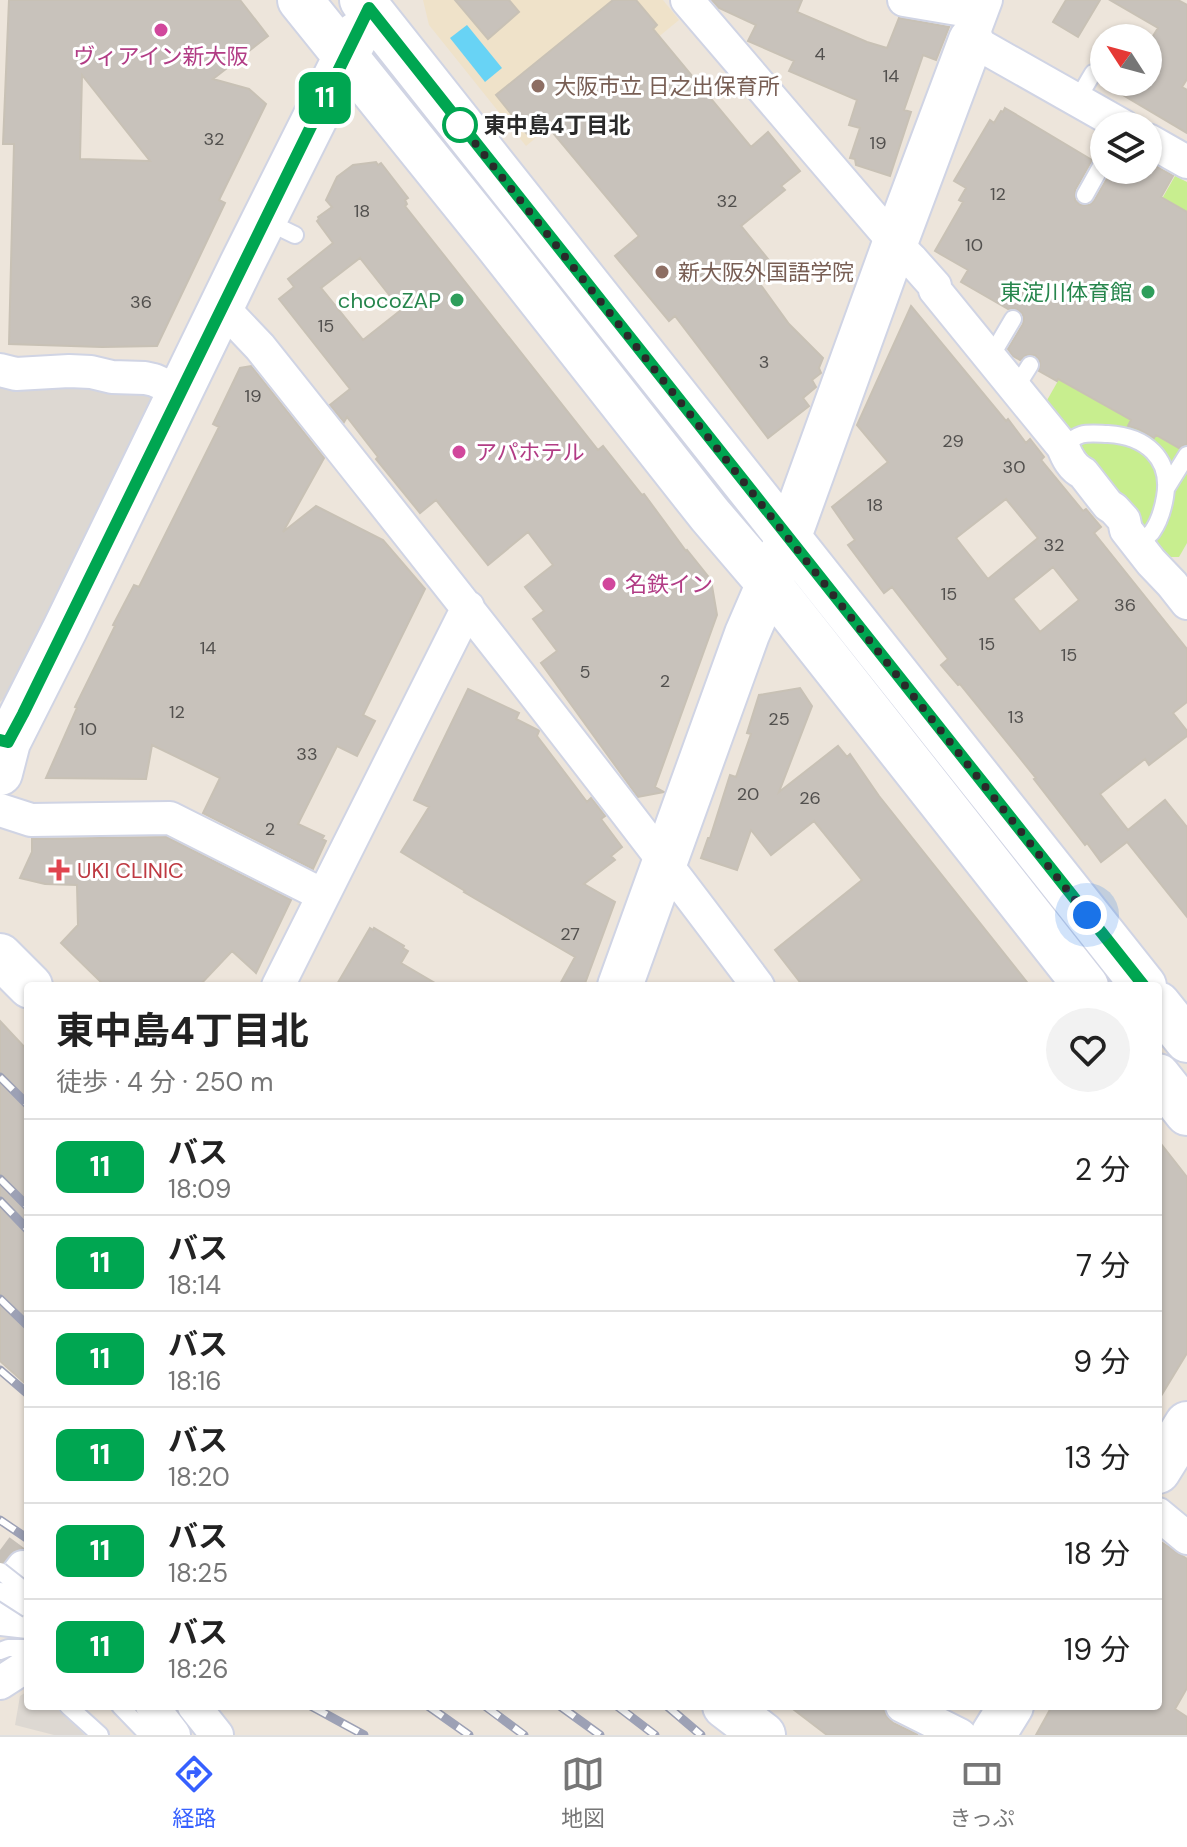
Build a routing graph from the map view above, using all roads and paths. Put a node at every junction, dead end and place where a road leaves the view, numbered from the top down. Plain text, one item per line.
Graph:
1 (300, 0) edge
2 (687, 0) edge
3 (904, 0) edge
4 (368, 3) edge
5 (979, 17) edge
6 (345, 58) junction
7 (1110, 112) edge
8 (1162, 148) edge
9 (1187, 162) edge
10 (1091, 184) edge
11 (1085, 195) dead end
12 (895, 243) junction
13 (222, 307) junction
14 (1013, 319) dead end
15 (990, 358) junction
16 (0, 370) edge
17 (181, 392) junction
18 (1063, 447) junction
19 (1187, 455) edge
20 (1167, 487) junction
21 (788, 539) junction
22 (1138, 545) junction
23 (1182, 583) edge
24 (769, 584) junction
25 (468, 607) junction
26 (3, 751) edge
27 (0, 810) edge
28 (665, 862) junction
29 (323, 895) junction
30 (0, 956) edge
31 (26, 982) edge
32 (280, 982) edge
33 (621, 982) edge
34 (755, 982) edge
35 (1083, 982) edge
36 (1141, 982) edge
37 (1162, 1009) edge
38 (1187, 1040) edge
39 (1162, 1081) edge
40 (1187, 1113) edge
41 (1162, 1517) edge
42 (1187, 1538) edge
43 (24, 1568) edge
44 (0, 1571) edge
45 (24, 1590) edge
46 (0, 1591) edge
47 (24, 1606) edge
48 (0, 1617) edge
49 (24, 1621) edge
50 (24, 1648) edge
51 (11, 1675) edge
52 (72, 1710) edge
53 (124, 1710) edge
54 (155, 1710) edge
55 (197, 1710) edge
56 (730, 1710) edge
57 (910, 1710) edge
58 (1009, 1710) edge
59 (100, 1735) edge
60 (148, 1735) edge
61 (174, 1735) edge
62 (217, 1735) edge
63 (763, 1735) edge
64 (960, 1735) edge
65 (993, 1735) edge

1 - 6 street
2 - 12 street
3 - 5 street
4 - 6 street
4 - 21 street
5 - 7 street
5 - 12 street
6 - 13 street
6 - 24 street
8 - 9 street
10 - 11 lane
12 - 15 street
12 - 21 street
13 - 17 street
13 - 25 street
14 - 15 lane
15 - 18 street
16 - 17 street
17 - 26 street
18 - 20 lane
18 - 22 street
19 - 20 lane
20 - 22 lane
21 - 24 street
21 - 36 street
22 - 23 street
24 - 28 street
24 - 35 street
25 - 28 street
25 - 29 street
27 - 29 street
28 - 33 street
28 - 34 street
29 - 32 street
30 - 31 street
37 - 38 street
39 - 40 street
41 - 42 street
43 - 48 street
44 - 45 lane, bridge
46 - 47 lane, bridge
48 - 49 street
50 - 51 lane
52 - 59 lane
53 - 60 lane
54 - 61 street
55 - 62 street
56 - 63 street
57 - 64 street
58 - 65 street

